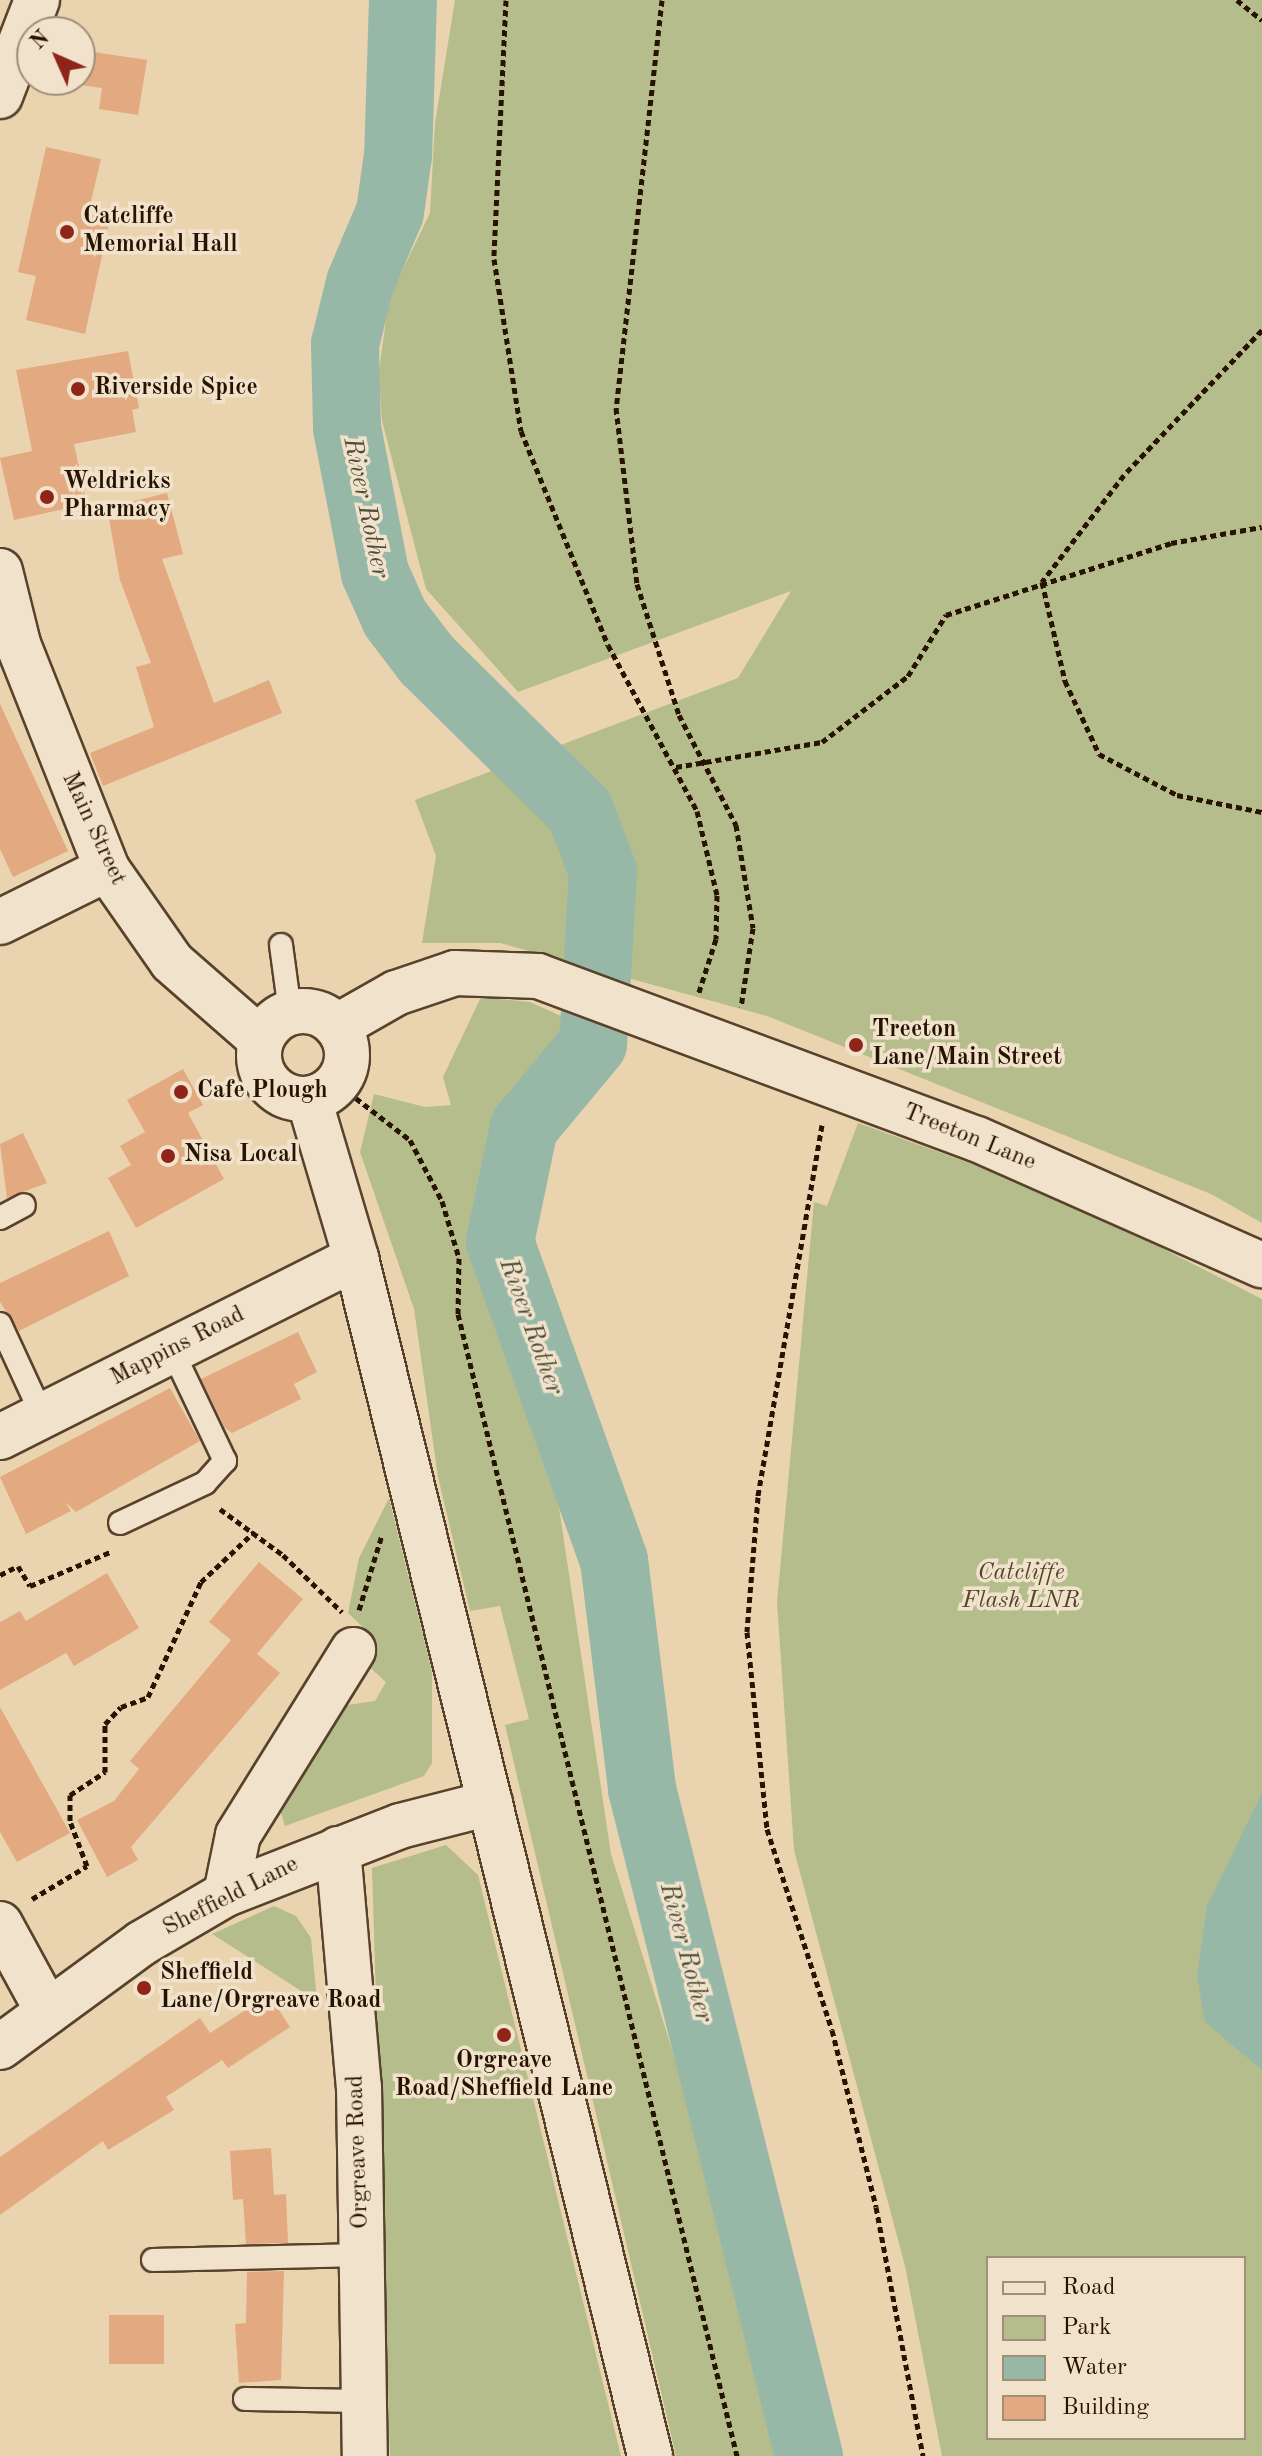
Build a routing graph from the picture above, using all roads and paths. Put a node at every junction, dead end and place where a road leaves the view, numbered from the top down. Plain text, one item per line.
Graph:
1 (37, 0) edge
2 (506, 0) edge
3 (662, 0) edge
4 (1237, 0) edge
5 (1262, 20) edge
6 (0, 96) edge
7 (1262, 330) edge
8 (1262, 527) edge
9 (0, 571) edge
10 (1042, 582) junction
11 (9, 649) edge
12 (700, 757) junction
13 (676, 767) junction
14 (1262, 812) edge
15 (107, 869) junction
16 (0, 922) edge
17 (281, 945) dead end
18 (276, 1026) junction
19 (338, 1026) junction
20 (679, 1027) junction
21 (727, 1045) junction
22 (834, 1085) junction
23 (322, 1093) junction
24 (24, 1205) dead end
25 (0, 1218) edge
26 (356, 1258) junction
27 (1262, 1265) edge
28 (0, 1324) edge
29 (172, 1350) junction
30 (42, 1415) junction
31 (0, 1437) edge
32 (409, 1484) junction
33 (213, 1509) dead end
34 (120, 1523) dead end
35 (254, 1532) junction
36 (115, 1550) dead end
37 (0, 1575) edge
38 (354, 1638) junction
39 (490, 1803) junction
40 (338, 1849) junction
41 (226, 1894) junction
42 (12, 1914) edge
43 (48, 2012) junction
44 (0, 2047) edge
45 (361, 2255) junction
46 (153, 2260) dead end
47 (245, 2399) dead end
48 (364, 2401) junction
49 (365, 2456) edge
50 (650, 2456) edge
51 (737, 2456) edge
52 (923, 2456) edge

1 - 6 main road
2 - 13 path
3 - 12 path
4 - 5 path
7 - 10 path
8 - 10 path
9 - 11 main road, Main Street
10 - 12 path
10 - 14 path
11 - 15 main road, Main Street
12 - 13 path
12 - 21 path
13 - 20 path
15 - 16 main road
15 - 18 main road, Main Street
17 - 18 lane
18 - 19 main road
18 - 23 main road
19 - 20 main road, Treeton Lane
19 - 23 main road
20 - 21 main road, Treeton Lane
21 - 22 main road, Treeton Lane
22 - 27 main road, Treeton Lane
22 - 52 path
23 - 26 main road
23 - 51 path
24 - 25 lane
26 - 29 main road, Mappins Road
26 - 32 main road
28 - 30 lane
29 - 30 main road, Mappins Road
29 - 34 lane
30 - 31 main road, Mappins Road
32 - 38 path
32 - 39 main road
33 - 35 path
35 - 38 path
35 - 42 path
36 - 37 path
38 - 41 main road
39 - 40 main road, Sheffield Lane
39 - 50 main road
40 - 41 main road, Sheffield Lane
40 - 45 main road, Orgreave Road
41 - 43 main road, Sheffield Lane
42 - 43 main road
43 - 44 main road, Sheffield Lane
45 - 46 lane
45 - 48 main road, Orgreave Road
47 - 48 lane
48 - 49 main road, Orgreave Road

